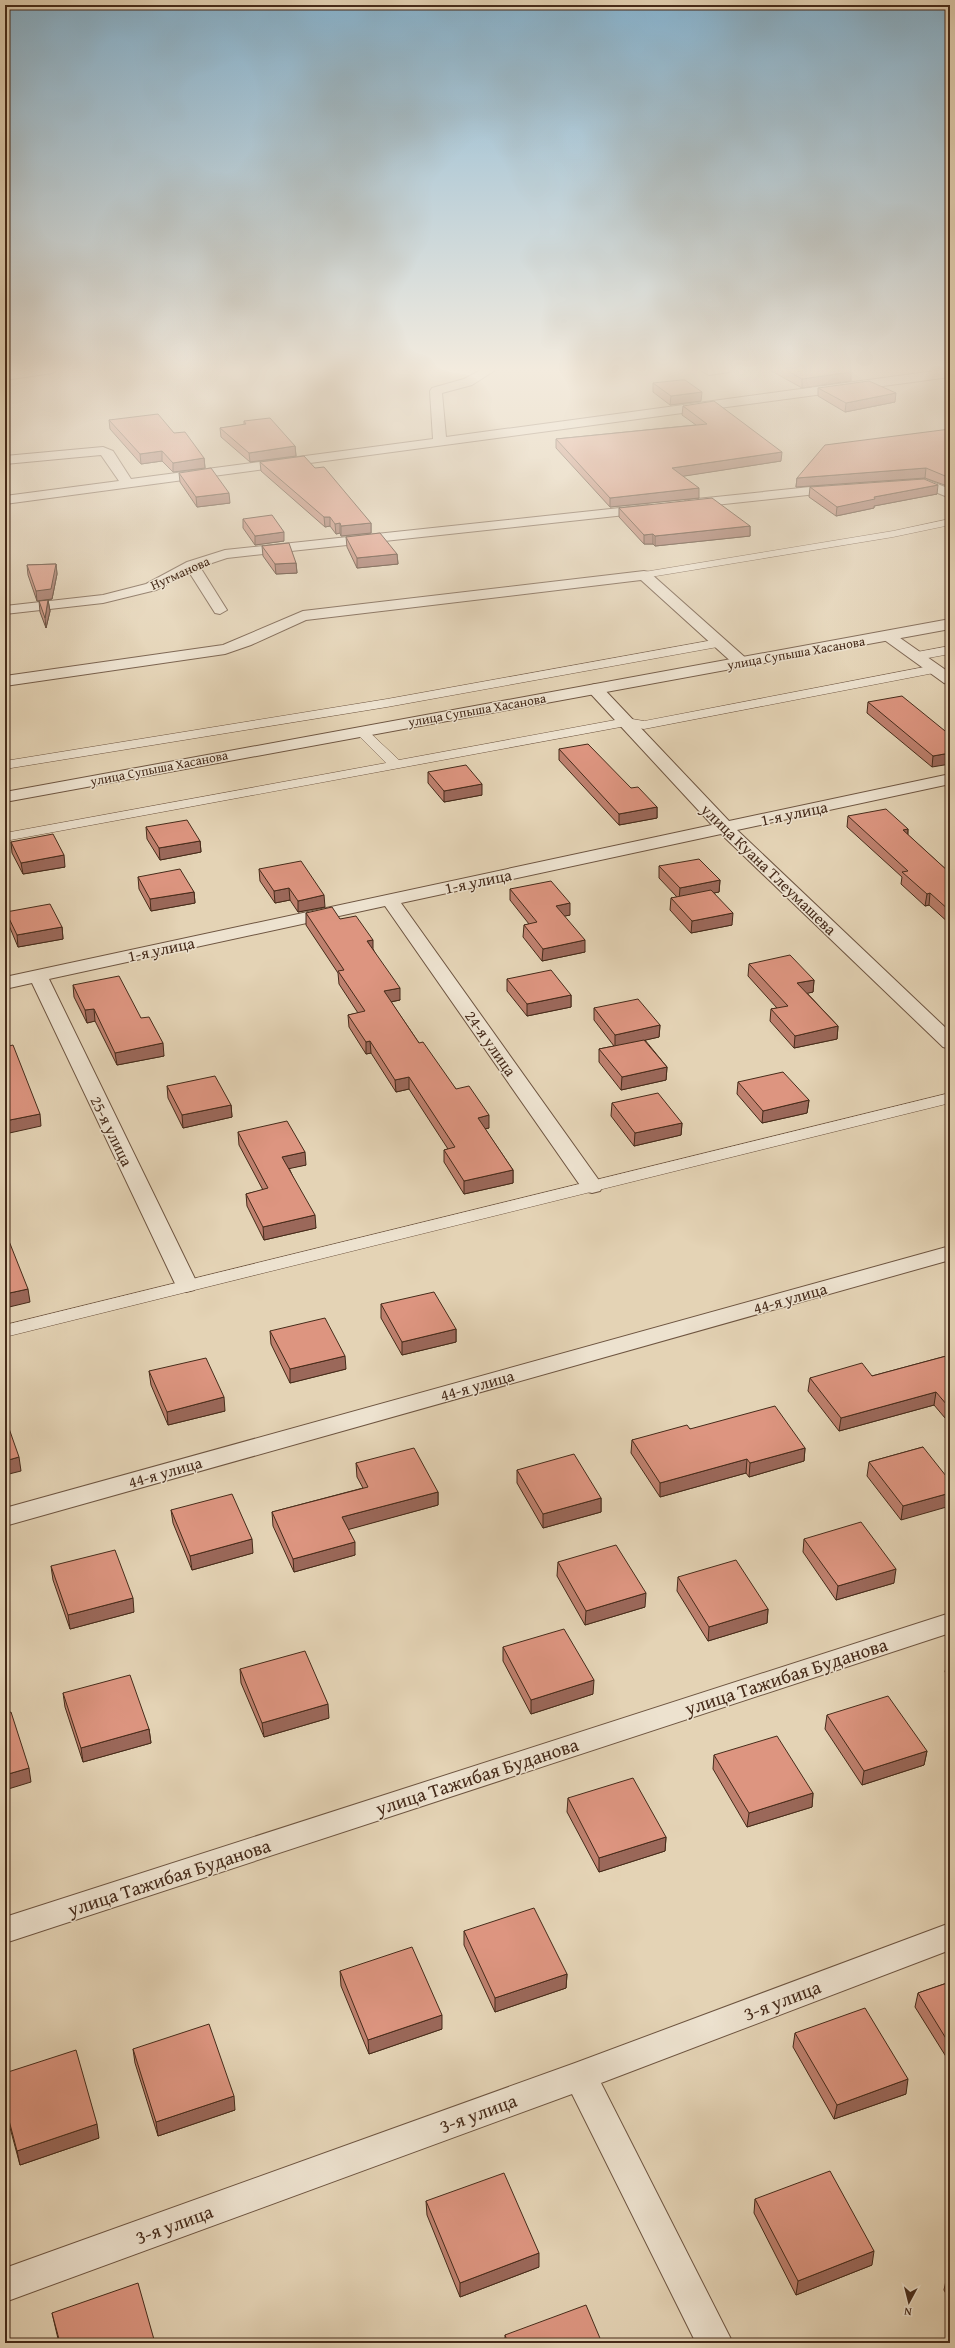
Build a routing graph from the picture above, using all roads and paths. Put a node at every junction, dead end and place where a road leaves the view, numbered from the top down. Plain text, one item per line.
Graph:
1 (124, 479) edge
2 (166, 479) edge
3 (128, 484) junction
4 (894, 485) edge
5 (855, 487) edge
6 (950, 494) edge
7 (5, 500) edge
8 (674, 506) edge
9 (658, 508) edge
10 (950, 522) edge
11 (192, 565) junction
12 (644, 575) junction
13 (5, 610) edge
14 (220, 610) dead end
15 (950, 624) edge
16 (888, 636) junction
17 (719, 643) junction
18 (950, 650) edge
19 (916, 656) junction
20 (742, 663) junction
21 (935, 669) junction
22 (5, 680) edge
23 (950, 680) edge
24 (595, 689) junction
25 (626, 722) junction
26 (361, 731) junction
27 (396, 765) junction
28 (5, 766) edge
29 (950, 779) edge
30 (5, 797) edge
31 (725, 828) junction
32 (5, 837) edge
33 (390, 900) junction
34 (38, 976) junction
35 (5, 983) edge
36 (950, 1043) edge
37 (950, 1098) edge
38 (592, 1186) junction
39 (950, 1253) edge
40 (186, 1286) junction
41 (5, 1331) edge
42 (5, 1517) edge
43 (950, 1623) edge
44 (5, 1930) edge
45 (950, 1936) edge
46 (580, 2076) junction
47 (5, 2285) edge
48 (715, 2343) edge

1 - 3 street
2 - 3 street
3 - 7 street
4 - 6 street
5 - 8 street
9 - 11 street, Нугманова
10 - 12 lane
11 - 13 street, Нугманова
11 - 14 street
12 - 17 street
12 - 22 street
15 - 16 street, улица Супыша Хасанова
16 - 19 street
16 - 20 street, улица Супыша Хасанова
17 - 20 street
17 - 28 lane
18 - 19 lane
19 - 21 street
20 - 24 street, улица Супыша Хасанова
21 - 23 street
21 - 25 lane
24 - 25 street, улица Куана Тлеумашева
24 - 26 street, улица Супыша Хасанова
25 - 27 lane
25 - 31 street, улица Куана Тлеумашева
26 - 27 lane
26 - 30 street, улица Супыша Хасанова
27 - 32 lane
29 - 31 street, 1-я улица
31 - 33 street, 1-я улица
31 - 36 street, улица Куана Тлеумашева
33 - 34 street, 1-я улица
33 - 38 street, 24-я улица
34 - 35 street, 1-я улица
34 - 40 street, 25-я улица
37 - 38 lane
38 - 40 lane
39 - 42 street, 44-я улица
40 - 41 lane
43 - 44 street, улица Тажибая Буданова
45 - 46 street, 3-я улица
46 - 47 street, 3-я улица
46 - 48 street

